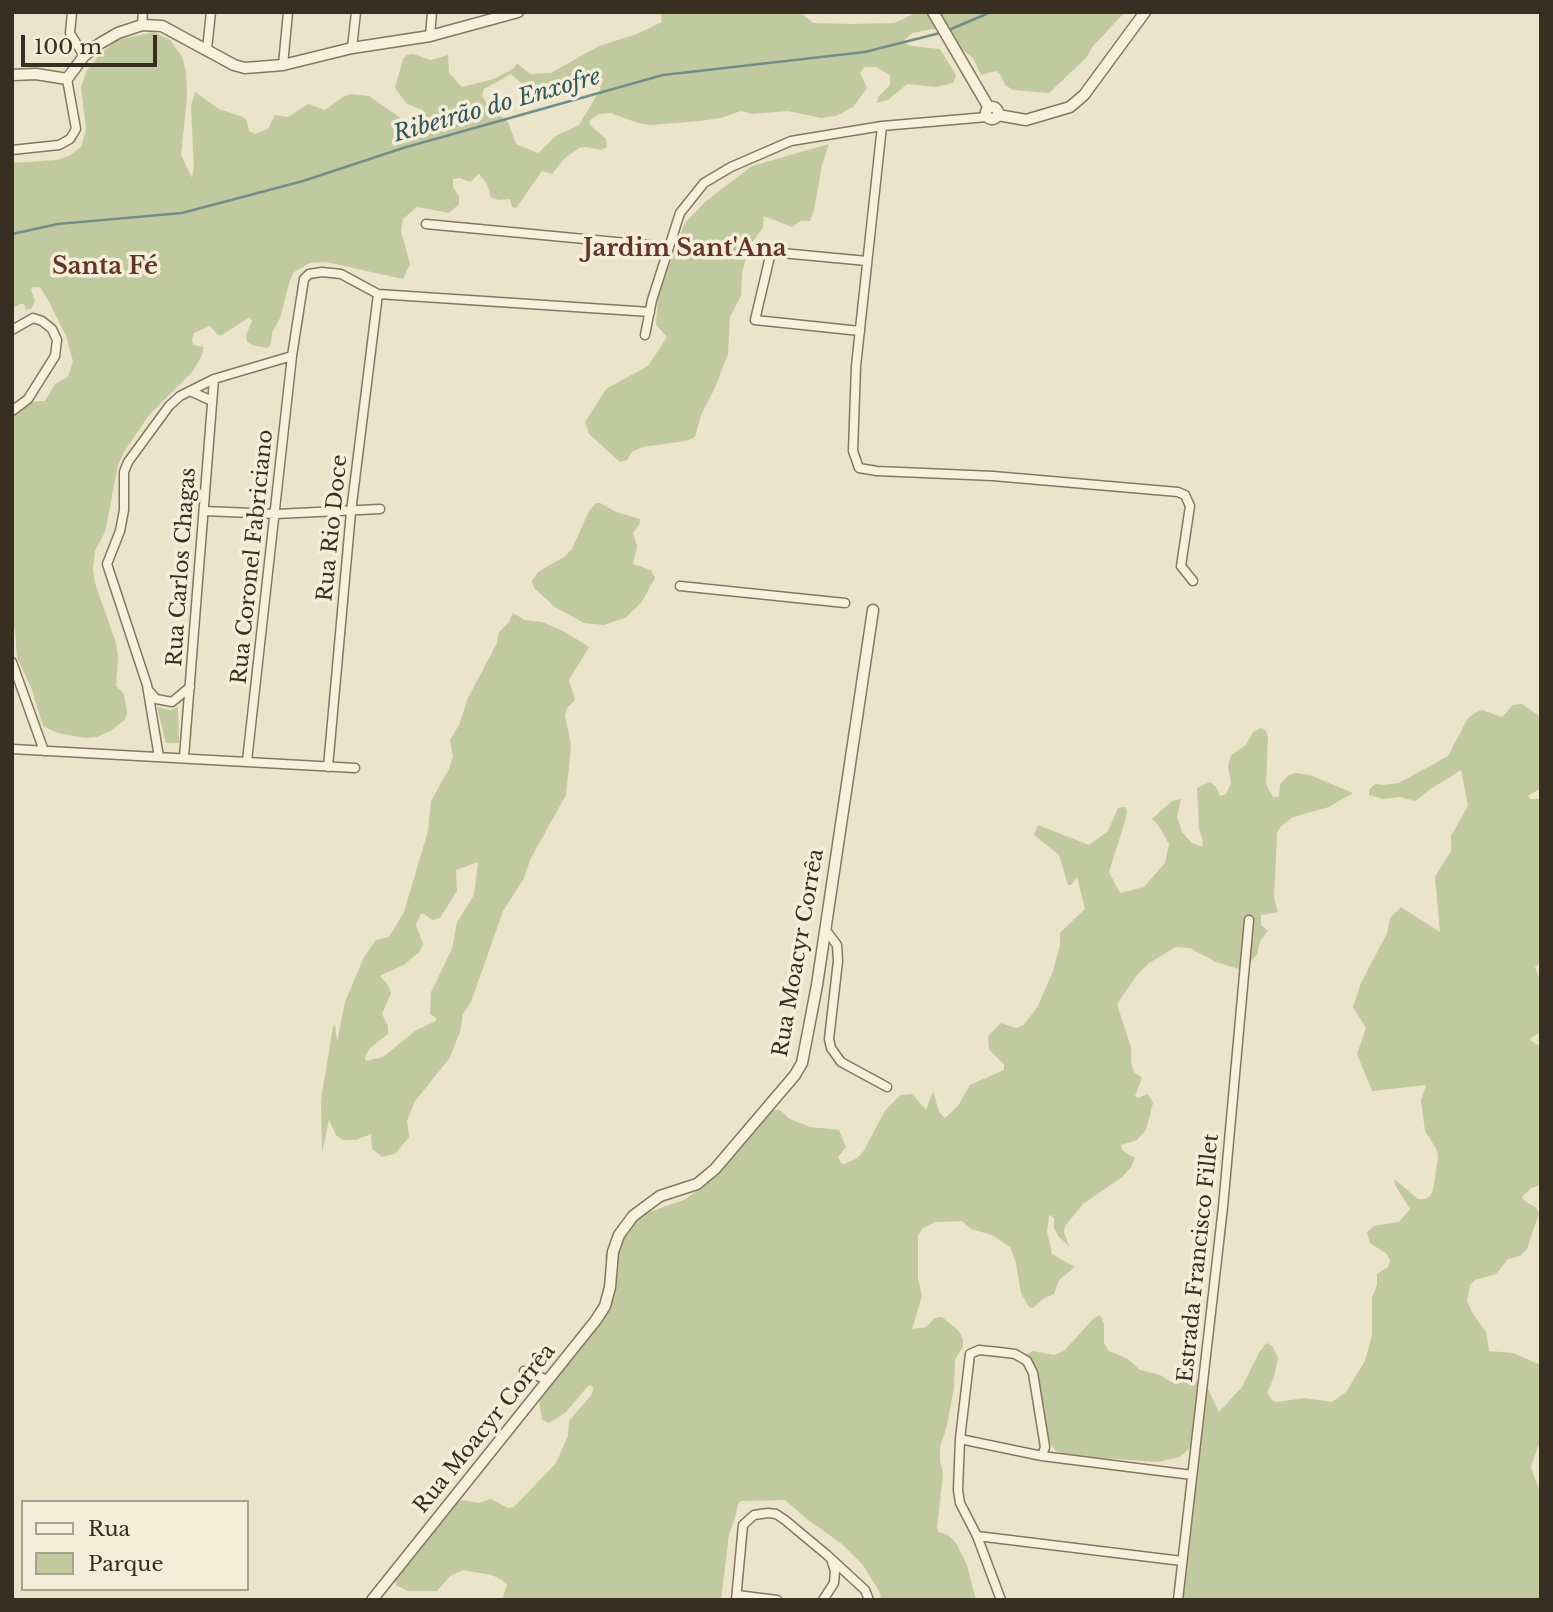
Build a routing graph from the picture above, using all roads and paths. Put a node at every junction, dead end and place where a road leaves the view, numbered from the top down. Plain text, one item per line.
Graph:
1 (72, 12) edge
2 (143, 12) edge
3 (211, 12) edge
4 (288, 12) edge
5 (356, 12) edge
6 (432, 12) edge
7 (518, 12) edge
8 (933, 12) edge
9 (1145, 12) edge
10 (142, 24) junction
11 (430, 36) junction
12 (352, 48) junction
13 (207, 49) junction
14 (84, 56) junction
15 (283, 65) junction
16 (12, 75) edge
17 (67, 79) junction
18 (992, 113) junction
19 (883, 126) junction
20 (12, 150) edge
21 (426, 224) dead end
22 (669, 247) junction
23 (867, 261) junction
24 (378, 294) junction
25 (650, 312) junction
26 (12, 330) edge
27 (860, 331) junction
28 (645, 335) dead end
29 (292, 356) junction
30 (214, 379) junction
31 (190, 391) junction
32 (212, 401) junction
33 (12, 411) edge
34 (380, 509) dead end
35 (204, 511) junction
36 (351, 512) junction
37 (276, 514) junction
38 (1193, 581) dead end
39 (680, 586) dead end
40 (845, 603) dead end
41 (873, 610) dead end
42 (12, 662) edge
43 (190, 687) junction
44 (148, 690) junction
45 (12, 750) edge
46 (44, 751) junction
47 (184, 757) junction
48 (159, 758) junction
49 (247, 761) junction
50 (328, 767) junction
51 (355, 768) dead end
52 (1249, 920) dead end
53 (825, 929) junction
54 (887, 1087) dead end
55 (524, 1371) dead end
56 (548, 1380) junction
57 (960, 1439) junction
58 (1042, 1456) junction
59 (1192, 1475) junction
60 (977, 1536) junction
61 (827, 1555) junction
62 (1182, 1561) junction
63 (737, 1597) edge
64 (372, 1600) edge
65 (777, 1600) edge
66 (823, 1600) edge
67 (870, 1600) edge
68 (1001, 1600) edge
69 (1178, 1600) edge

1 - 14 street
2 - 10 street
3 - 13 street
4 - 15 street
5 - 12 street
6 - 11 street
7 - 11 street
8 - 18 street
9 - 18 street
10 - 13 street
10 - 14 street
11 - 12 street
12 - 15 street
13 - 15 street
14 - 17 street
16 - 17 street
17 - 20 street
18 - 19 street
19 - 22 street
19 - 23 street
21 - 22 street
22 - 25 street
23 - 27 street
23 - 27 street
24 - 25 street
24 - 29 street, Rua Coronel Fabriciano
24 - 36 street, Rua Rio Doce
25 - 28 street
26 - 33 street
27 - 38 street
29 - 30 street
29 - 37 street, Rua Coronel Fabriciano
30 - 31 street
30 - 32 street, Rua Carlos Chagas
31 - 32 street
31 - 44 street
32 - 35 street, Rua Carlos Chagas
34 - 36 street
35 - 37 street
35 - 43 street, Rua Carlos Chagas
36 - 37 street
36 - 50 street, Rua Rio Doce
37 - 49 street, Rua Coronel Fabriciano
39 - 40 street
41 - 53 street, Rua Moacyr Corrêa
42 - 46 street
43 - 44 street
43 - 47 street, Rua Carlos Chagas
44 - 48 street
45 - 46 street
46 - 48 street
47 - 48 street
47 - 49 street
49 - 50 street
50 - 51 street
52 - 59 street, Estrada Francisco Fillet
53 - 54 street
53 - 56 street, Rua Moacyr Corrêa
55 - 56 street
56 - 64 street, Rua Moacyr Corrêa
57 - 58 street
57 - 58 street
57 - 60 street
58 - 59 street
59 - 62 street, Estrada Francisco Fillet
60 - 62 street
60 - 68 street
61 - 63 street
61 - 66 street
61 - 67 street
62 - 69 street, Estrada Francisco Fillet
63 - 65 street

